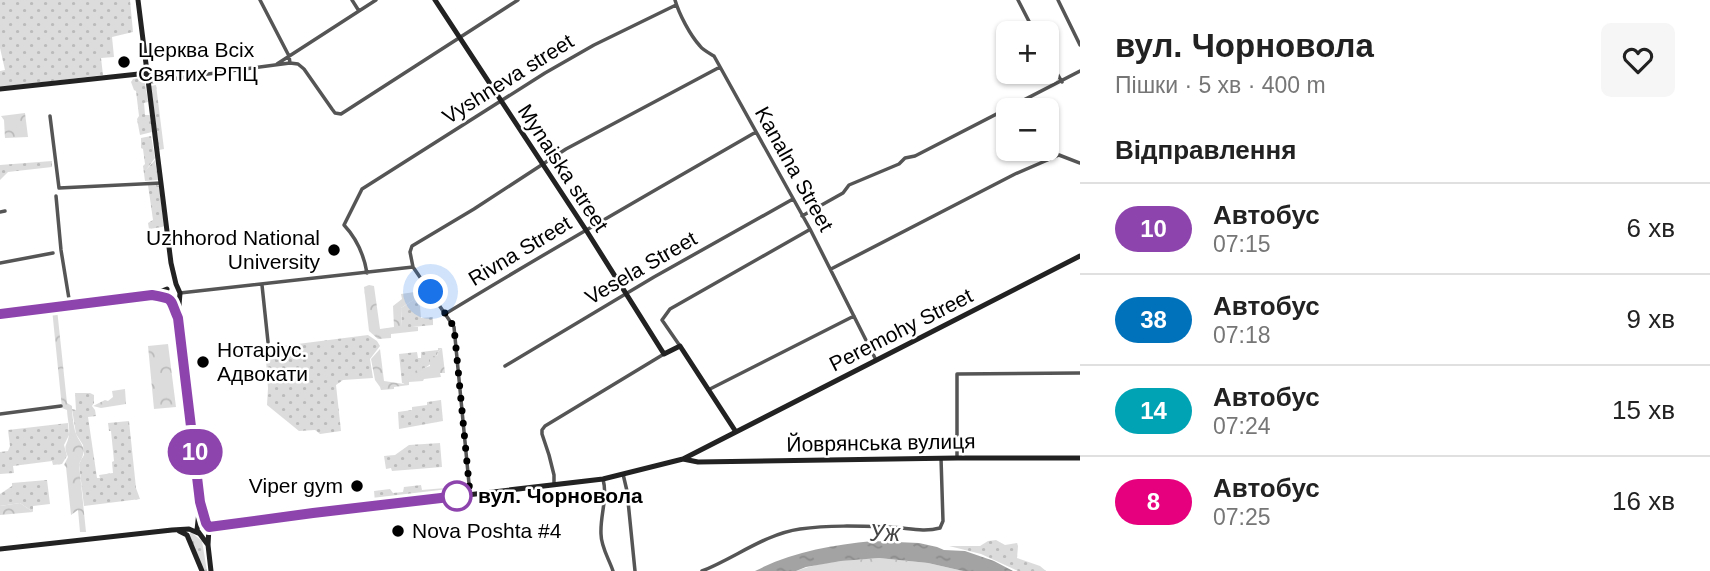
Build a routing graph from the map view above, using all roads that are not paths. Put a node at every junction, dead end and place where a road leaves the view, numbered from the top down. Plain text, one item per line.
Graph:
1 (138, 0) edge
2 (260, 0) edge
3 (352, 0) edge
4 (376, 0) edge
5 (435, 0) edge
6 (518, 0) edge
7 (1018, 0) edge
8 (1058, 0) edge
9 (676, 2) edge
10 (359, 11) junction
11 (1029, 21) edge
12 (459, 37) junction
13 (1080, 45) edge
14 (289, 56) junction
15 (290, 63) junction
16 (275, 65) junction
17 (720, 67) junction
18 (1080, 71) edge
19 (148, 73) junction
20 (1059, 77) edge
21 (149, 82) junction
22 (1062, 82) junction
23 (0, 89) edge
24 (501, 101) junction
25 (50, 116) dead end
26 (756, 132) junction
27 (1080, 163) edge
28 (542, 165) junction
29 (161, 183) junction
30 (56, 196) dead end
31 (793, 200) junction
32 (802, 216) junction
33 (810, 229) junction
34 (586, 230) junction
35 (53, 253) dead end
36 (1079, 257) edge
37 (0, 263) edge
38 (171, 265) junction
39 (413, 267) junction
40 (831, 270) junction
41 (367, 273) junction
42 (262, 285) junction
43 (168, 288) junction
44 (179, 292) junction
45 (152, 295) junction
46 (627, 295) junction
47 (169, 298) junction
48 (71, 305) junction
49 (0, 314) edge
50 (445, 314) junction
51 (854, 316) junction
52 (178, 318) junction
53 (268, 342) dead end
54 (680, 346) junction
55 (664, 355) junction
56 (876, 360) junction
57 (505, 366) dead end
58 (1080, 373) edge
59 (708, 390) junction
60 (61, 406) dead end
61 (0, 414) edge
62 (736, 432) junction
63 (941, 458) junction
64 (957, 458) junction
65 (1080, 458) edge
66 (683, 459) junction
67 (623, 474) junction
68 (603, 479) junction
69 (554, 484) junction
70 (470, 494) junction
71 (200, 502) junction
72 (199, 524) junction
73 (208, 527) junction
74 (172, 530) junction
75 (188, 532) junction
76 (200, 534) junction
77 (208, 545) junction
78 (0, 549) edge
79 (202, 570) edge
80 (211, 571) edge
81 (613, 571) edge
82 (635, 571) edge
83 (702, 571) edge

1 - 19 street
2 - 14 street
3 - 10 street
4 - 10 street
5 - 12 street, Mynaiska street
6 - 12 street
7 - 11 street
8 - 13 street
9 - 17 street, Kanalna Street
9 - 24 street, Vyshneva street
10 - 14 street
12 - 15 street
12 - 24 street, Mynaiska street
14 - 15 street
14 - 16 street
15 - 16 street
16 - 21 street
17 - 26 street, Kanalna Street
17 - 28 street
18 - 22 street
19 - 21 street
19 - 23 street
20 - 22 street
21 - 29 street
22 - 32 street
24 - 28 street, Mynaiska street
24 - 41 street, Vyshneva street
25 - 29 street
26 - 31 street, Kanalna Street
26 - 34 street, Rivna Street
27 - 40 street
28 - 34 street, Mynaiska street
28 - 39 street
29 - 38 street
30 - 48 street
31 - 32 street, Kanalna Street
31 - 46 street, Vesela Street
32 - 33 street, Kanalna Street
33 - 40 street, Kanalna Street
33 - 54 street
34 - 46 street, Mynaiska street
34 - 50 street, Rivna Street
35 - 37 street
36 - 56 street, Peremohy Street
38 - 43 street
38 - 44 street
39 - 41 street
39 - 50 street
40 - 51 street, Kanalna Street
41 - 42 street
42 - 44 street
42 - 53 street
43 - 44 street
43 - 45 street
43 - 47 street
44 - 47 street
44 - 52 street
45 - 47 street
45 - 48 street
46 - 55 street, Mynaiska street
46 - 57 street, Vesela Street
47 - 52 street
48 - 49 street
50 - 70 street
51 - 56 street, Kanalna Street
51 - 59 street
52 - 71 street
54 - 55 street
54 - 59 street
55 - 69 street
56 - 62 street, Peremohy Street
58 - 64 street
59 - 62 street
60 - 61 street
62 - 66 street, Peremohy Street
63 - 64 street, Йоврянська вулиця
63 - 66 street, Йоврянська вулиця
63 - 83 street
64 - 65 street, Йоврянська вулиця
66 - 67 street, Peremohy Street
67 - 68 street, Peremohy Street
67 - 82 street
68 - 69 street, Peremohy Street
68 - 81 street
69 - 70 street, Peremohy Street
70 - 73 street, Peremohy Street
71 - 72 street
71 - 73 street
72 - 73 street
72 - 74 street
72 - 76 street
73 - 76 street
73 - 77 street
74 - 75 street
74 - 78 street
75 - 76 street
75 - 79 street
76 - 77 street
77 - 80 street

